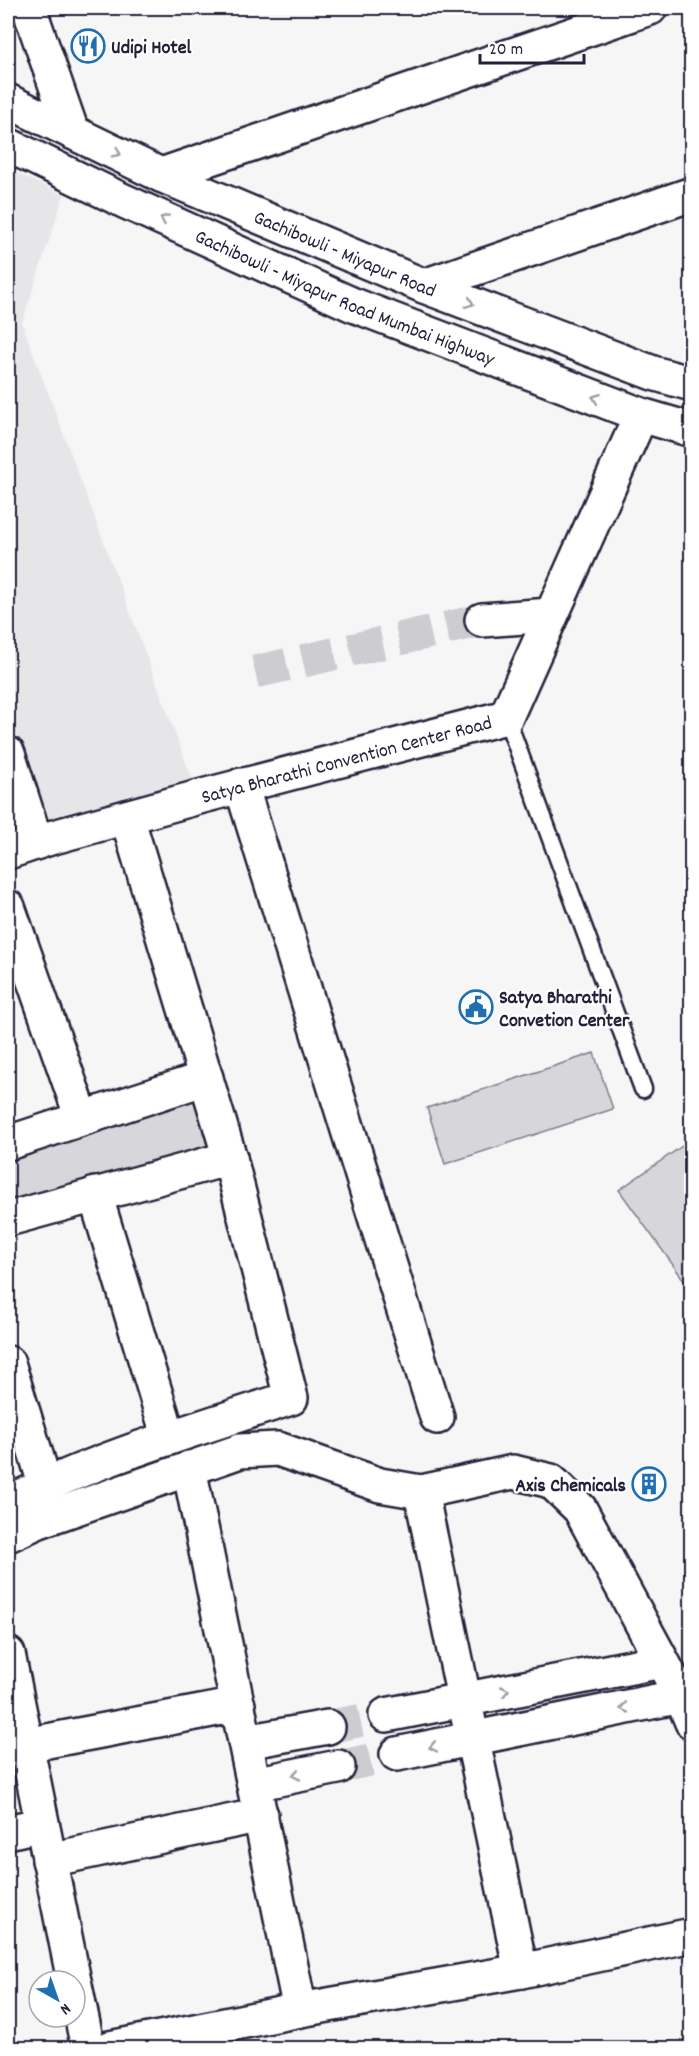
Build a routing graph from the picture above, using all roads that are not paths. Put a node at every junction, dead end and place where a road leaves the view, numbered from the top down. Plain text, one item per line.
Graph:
1 (29, 8) edge
2 (629, 11) edge
3 (8, 14) edge
4 (8, 101) edge
5 (72, 132) junction
6 (8, 145) edge
7 (162, 175) junction
8 (692, 194) edge
9 (424, 286) junction
10 (692, 384) edge
11 (641, 415) junction
12 (692, 430) edge
13 (551, 615) junction
14 (482, 620) tunnel mouth
15 (506, 717) junction
16 (8, 754) edge
17 (241, 785) junction
18 (127, 817) junction
19 (22, 847) edge
20 (8, 907) edge
21 (206, 1078) junction
22 (643, 1089) dead end
23 (82, 1118) junction
24 (8, 1143) edge
25 (230, 1158) junction
26 (95, 1194) junction
27 (8, 1219) edge
28 (8, 1363) edge
29 (437, 1417) dead end
30 (169, 1438) junction
31 (189, 1468) junction
32 (45, 1484) junction
33 (421, 1492) junction
34 (8, 1503) edge
35 (8, 1535) edge
36 (8, 1654) edge
37 (662, 1661) junction
38 (464, 1698) junction
39 (238, 1705) junction
40 (686, 1709) edge
41 (386, 1715) tunnel mouth
42 (328, 1727) tunnel mouth
43 (472, 1739) junction
44 (246, 1742) junction
45 (26, 1745) junction
46 (397, 1755) tunnel mouth
47 (338, 1767) tunnel mouth
48 (254, 1784) junction
49 (22, 1795) edge
50 (261, 1815) junction
51 (42, 1824) junction
52 (8, 1832) edge
53 (49, 1860) junction
54 (692, 1935) edge
55 (72, 1969) edge
56 (521, 1971) junction
57 (300, 2010) junction
58 (84, 2029) edge
59 (88, 2049) edge
60 (110, 2049) edge

1 - 3 street
1 - 5 street
2 - 7 street
4 - 5 street, Gachibowli - Miyapur Road
5 -> 7 street, Gachibowli - Miyapur Road
11 -> 6 street, Gachibowli - Miyapur Road Mumbai Highway
7 - 9 street, Gachibowli - Miyapur Road
8 - 9 street
9 -> 10 street, Gachibowli - Miyapur Road
11 - 12 street, Gachibowli - Miyapur Road Mumbai Highway
11 - 13 street, Satya Bharathi Convention Center Road
13 - 14 street
13 - 15 street, Satya Bharathi Convention Center Road
15 - 17 street, Satya Bharathi Convention Center Road
15 - 22 lane
16 - 19 street
17 - 18 street, Satya Bharathi Convention Center Road
17 - 29 street
18 - 19 street, Satya Bharathi Convention Center Road
18 - 21 street
20 - 23 street
21 - 23 street
21 - 25 street
23 - 24 street
25 - 26 street
25 - 30 street
26 - 27 street
26 - 30 street
28 - 32 street
30 - 32 street
31 - 33 street
31 - 35 street
31 - 39 street
32 - 34 street
33 - 37 street
33 - 38 street
36 - 45 street
38 -> 37 street
37 - 40 street
38 - 41 street
38 - 43 street
39 - 44 street
39 - 45 street
40 -> 43 street
42 - 44 street
43 -> 46 street
43 - 56 street
44 - 48 street
45 - 49 street
47 -> 48 street
48 - 50 street
49 - 51 street
50 - 53 street
50 - 57 street
51 - 52 street
51 - 53 street
53 - 55 street
54 - 56 street
56 - 57 street
57 - 60 street
58 - 59 street

